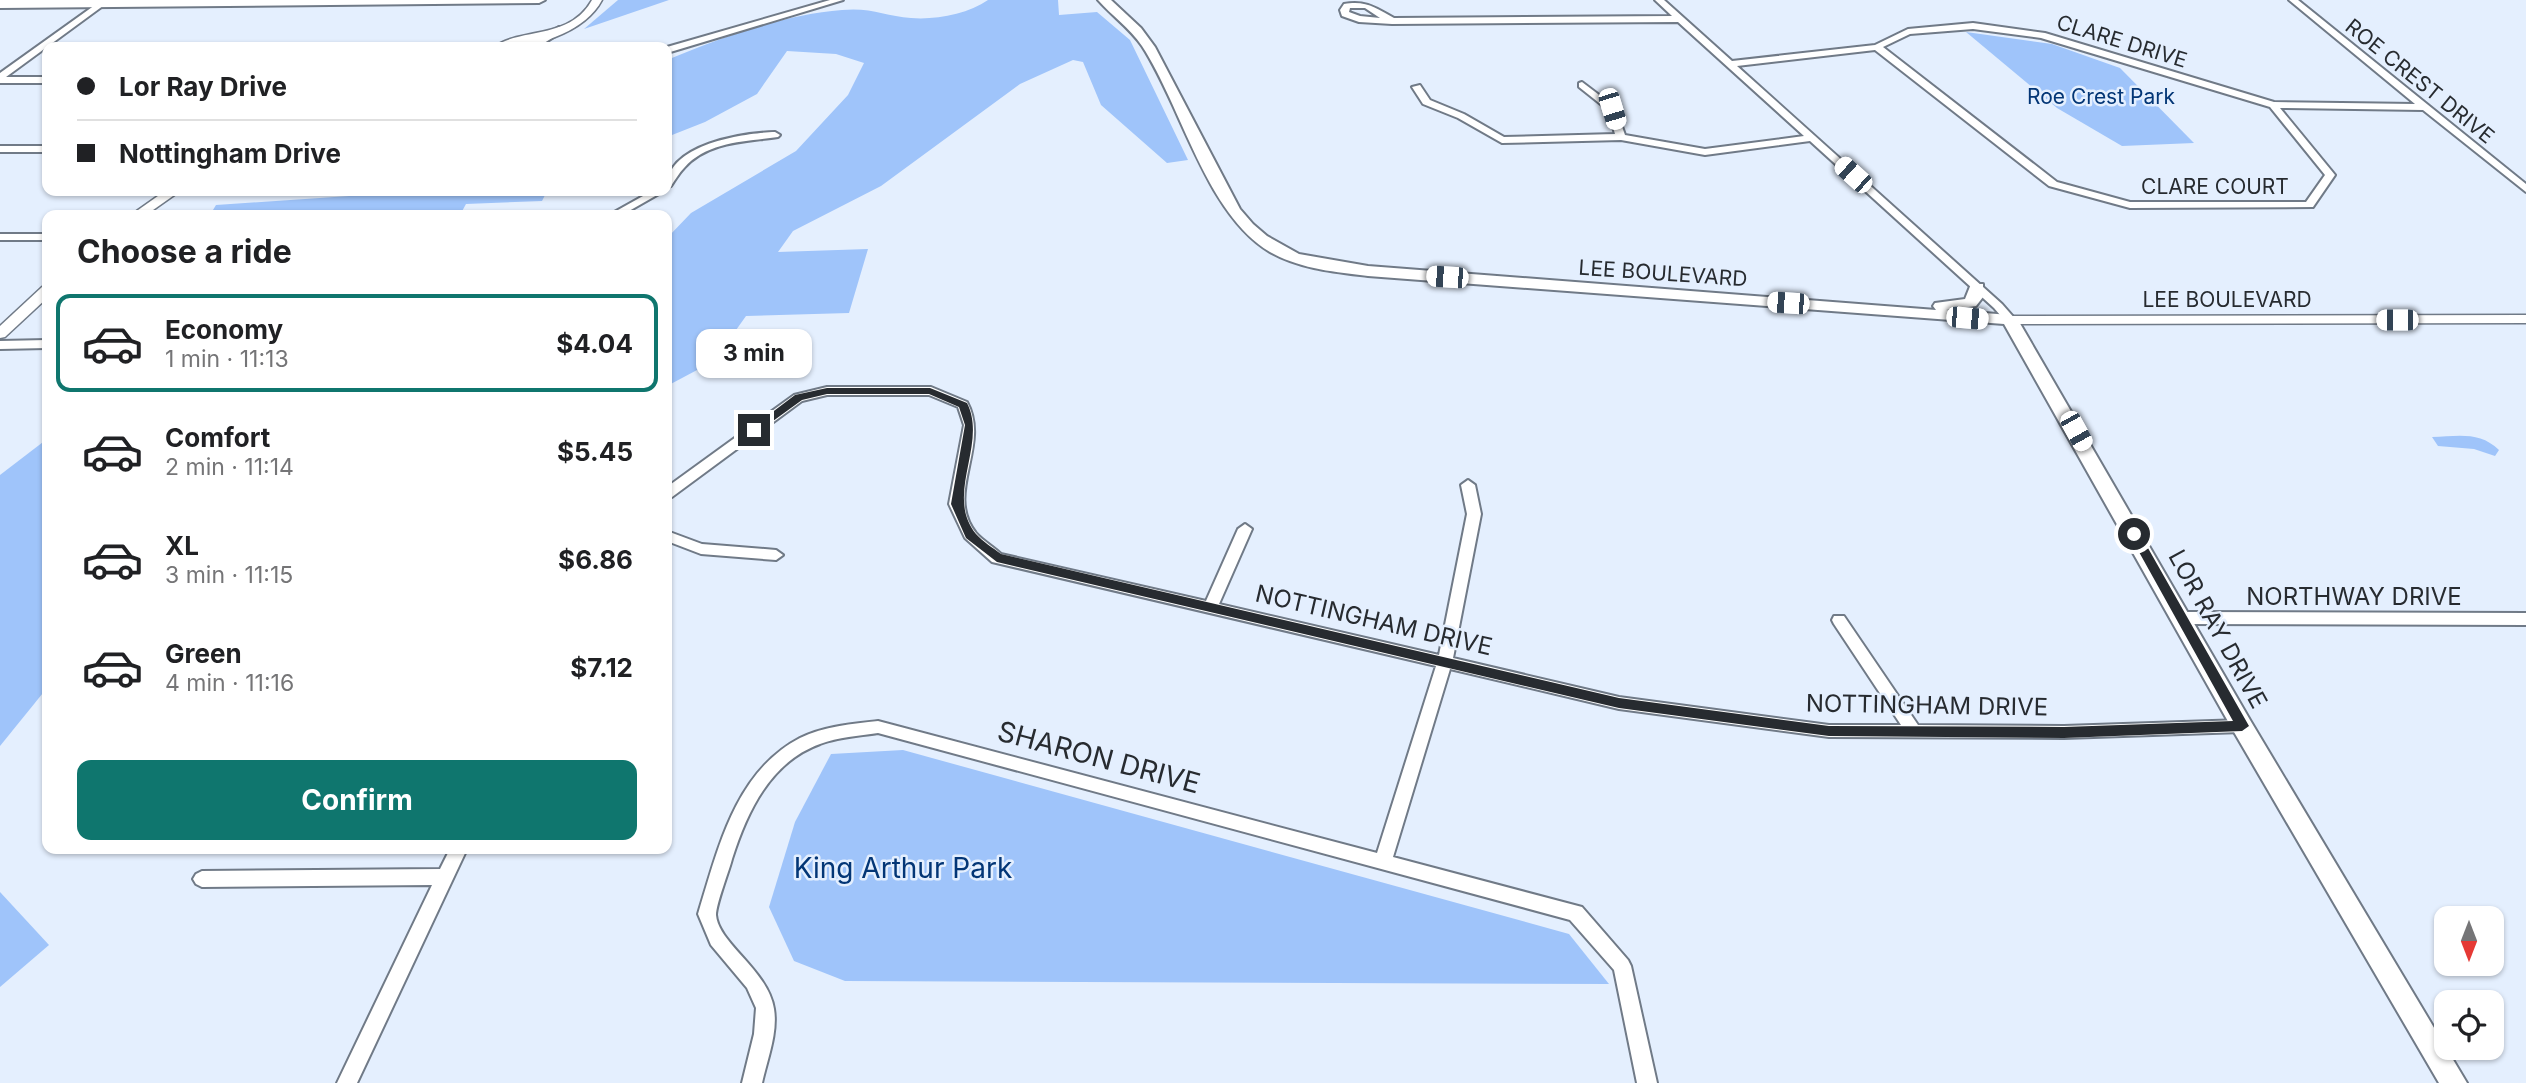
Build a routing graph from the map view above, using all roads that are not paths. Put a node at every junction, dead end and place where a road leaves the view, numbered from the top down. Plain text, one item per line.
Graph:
1 (539, 0) edge
2 (597, 0) edge
3 (839, 0) edge
4 (1104, 0) edge
5 (1659, 0) edge
6 (2293, 0) edge
7 (386, 1) edge
8 (105, 2) edge
9 (0, 5) edge
10 (1679, 19) junction
11 (1392, 21) dead end
12 (562, 29) junction
13 (50, 42) edge
14 (517, 42) edge
15 (540, 42) edge
16 (1877, 47) junction
17 (42, 48) edge
18 (672, 49) edge
19 (1728, 64) junction
20 (0, 79) edge
21 (42, 80) edge
22 (1582, 85) dead end
23 (1417, 87) dead end
24 (2273, 105) junction
25 (2424, 107) junction
26 (775, 135) dead end
27 (1621, 137) junction
28 (1812, 138) junction
29 (0, 149) edge
30 (42, 149) edge
31 (672, 178) edge
32 (2526, 189) edge
33 (165, 196) edge
34 (650, 196) edge
35 (144, 210) edge
36 (623, 210) edge
37 (0, 237) edge
38 (42, 237) edge
39 (1977, 287) junction
40 (42, 295) edge
41 (1867, 309) junction
42 (2526, 319) edge
43 (2010, 320) junction
44 (0, 334) edge
45 (42, 344) edge
46 (0, 345) edge
47 (1468, 485) dead end
48 (672, 490) edge
49 (1245, 528) dead end
50 (672, 538) edge
51 (776, 555) dead end
52 (1211, 607) junction
53 (2183, 618) junction
54 (2526, 619) edge
55 (1839, 620) dead end
56 (1445, 662) junction
57 (2242, 726) junction
58 (1915, 733) junction
59 (456, 854) edge
60 (1384, 859) junction
61 (444, 877) junction
62 (202, 879) dead end
63 (347, 1083) edge
64 (752, 1083) edge
65 (1647, 1083) edge
66 (2454, 1083) edge

1 - 7 main road
2 - 12 street
3 - 18 street
4 - 41 main road, LEE BOULEVARD
5 - 10 street, LOR RAY DRIVE
6 - 25 street, ROE CREST DRIVE
7 - 8 main road
8 - 9 main road
8 - 13 street
10 - 11 street
10 - 19 street, LOR RAY DRIVE
12 - 14 street
12 - 15 street
16 - 19 street, CLARE DRIVE
16 - 24 street, CLARE DRIVE
16 - 24 street, CLARE COURT
17 - 20 street
19 - 28 street, LOR RAY DRIVE
20 - 21 street
22 - 27 street
23 - 27 street
24 - 25 street, CLARE DRIVE
25 - 32 street, ROE CREST DRIVE
26 - 31 street
27 - 28 street
28 - 39 street, LOR RAY DRIVE
29 - 30 street
33 - 35 street
34 - 36 street
37 - 38 street
39 - 41 main road
39 - 43 street, LOR RAY DRIVE
40 - 44 street
41 - 43 main road, LEE BOULEVARD
42 - 43 street, LEE BOULEVARD
43 - 53 main road, LOR RAY DRIVE
45 - 46 street
47 - 56 street
48 - 52 street, NOTTINGHAM DRIVE
49 - 52 street
50 - 51 street
52 - 56 street, NOTTINGHAM DRIVE
53 - 54 street, NORTHWAY DRIVE
53 - 57 main road, LOR RAY DRIVE
55 - 58 street
56 - 58 street, NOTTINGHAM DRIVE
56 - 60 street
57 - 58 street, NOTTINGHAM DRIVE
57 - 66 main road, LOR RAY DRIVE
59 - 61 street
60 - 64 street, SHARON DRIVE
60 - 65 street, SHARON DRIVE
61 - 62 street
61 - 63 street

